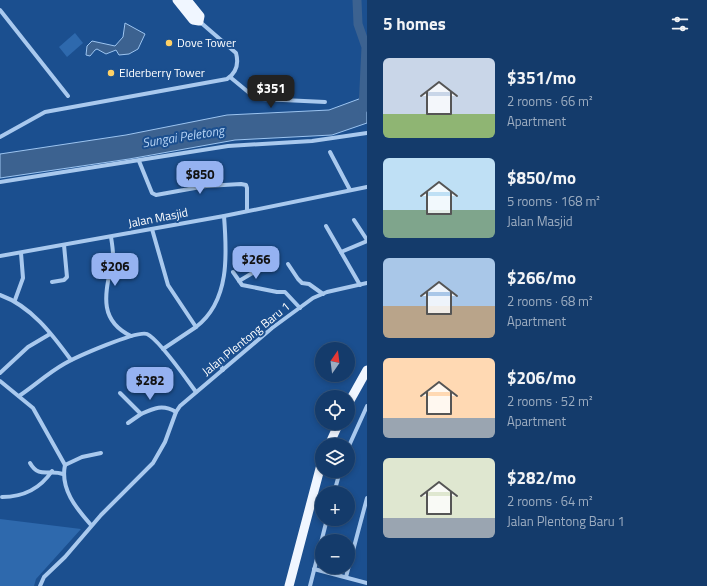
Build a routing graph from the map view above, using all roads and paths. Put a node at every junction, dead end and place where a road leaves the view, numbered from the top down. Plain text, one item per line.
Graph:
1 (177, 0) edge
2 (187, 0) edge
3 (0, 10) edge
4 (199, 21) junction
5 (230, 77) junction
6 (68, 96) dead end
7 (325, 102) dead end
8 (367, 133) edge
9 (0, 137) edge
10 (330, 152) dead end
11 (139, 161) junction
12 (0, 182) edge
13 (367, 187) edge
14 (350, 190) junction
15 (247, 211) junction
16 (224, 216) junction
17 (354, 220) dead end
18 (326, 226) dead end
19 (152, 229) junction
20 (111, 236) junction
21 (367, 240) edge
22 (64, 245) junction
23 (341, 252) junction
24 (21, 253) junction
25 (0, 256) edge
26 (288, 264) dead end
27 (266, 265) dead end
28 (234, 272) dead end
29 (239, 281) junction
30 (52, 282) dead end
31 (367, 283) edge
32 (360, 285) junction
33 (323, 294) junction
34 (0, 295) edge
35 (16, 299) junction
36 (300, 308) junction
37 (196, 326) junction
38 (50, 334) junction
39 (132, 336) junction
40 (162, 349) junction
41 (227, 356) dead end
42 (71, 360) junction
43 (223, 370) junction
44 (367, 370) edge
45 (0, 373) edge
46 (0, 381) edge
47 (355, 391) edge
48 (196, 392) junction
49 (120, 393) dead end
50 (19, 396) junction
51 (367, 406) edge
52 (176, 412) junction
53 (141, 414) junction
54 (128, 423) dead end
55 (353, 438) edge
56 (101, 453) dead end
57 (30, 463) dead end
58 (64, 465) junction
59 (52, 471) junction
60 (63, 474) junction
61 (318, 478) edge
62 (2, 497) dead end
63 (367, 498) edge
64 (91, 525) junction
65 (325, 526) edge
66 (314, 569) junction
67 (346, 577) junction
68 (367, 583) edge
69 (361, 584) edge
70 (40, 586) edge
71 (289, 586) edge
72 (310, 586) edge

1 - 4 main road
2 - 4 main road
3 - 6 street
4 - 5 street
5 - 7 street
5 - 9 street
8 - 11 street
10 - 14 street
11 - 12 street
11 - 15 street
13 - 14 street, Jalan Masjid
14 - 15 street, Jalan Masjid
15 - 16 street, Jalan Masjid
16 - 19 street, Jalan Masjid
16 - 37 street
17 - 21 street
18 - 23 street
19 - 20 street, Jalan Masjid
19 - 37 street
20 - 22 street, Jalan Masjid
20 - 39 street
21 - 23 street
22 - 24 street, Jalan Masjid
22 - 30 street
23 - 32 street
24 - 25 street, Jalan Masjid
24 - 35 street
26 - 33 street
27 - 29 street
28 - 29 street
29 - 36 street
31 - 32 street, Jalan Plentong Baru 1
32 - 33 street, Jalan Plentong Baru 1
33 - 36 street, Jalan Plentong Baru 1
34 - 35 street
35 - 38 street
36 - 43 street, Jalan Plentong Baru 1
37 - 40 street
38 - 42 street
38 - 45 street
39 - 40 street
39 - 42 street
40 - 48 street
41 - 43 street
42 - 50 street
43 - 48 street, Jalan Plentong Baru 1
44 - 47 main road
46 - 50 street
48 - 52 street, Jalan Plentong Baru 1
49 - 53 street
50 - 58 street
51 - 55 street
52 - 53 street
52 - 64 street, Jalan Plentong Baru 1
53 - 54 street
56 - 58 street
57 - 59 street
58 - 60 street
59 - 60 street
59 - 62 street
60 - 64 street
61 - 71 main road
63 - 67 street
64 - 70 street, Jalan Plentong Baru 1
65 - 66 street
66 - 67 street
66 - 72 street
67 - 69 street
68 - 69 street

